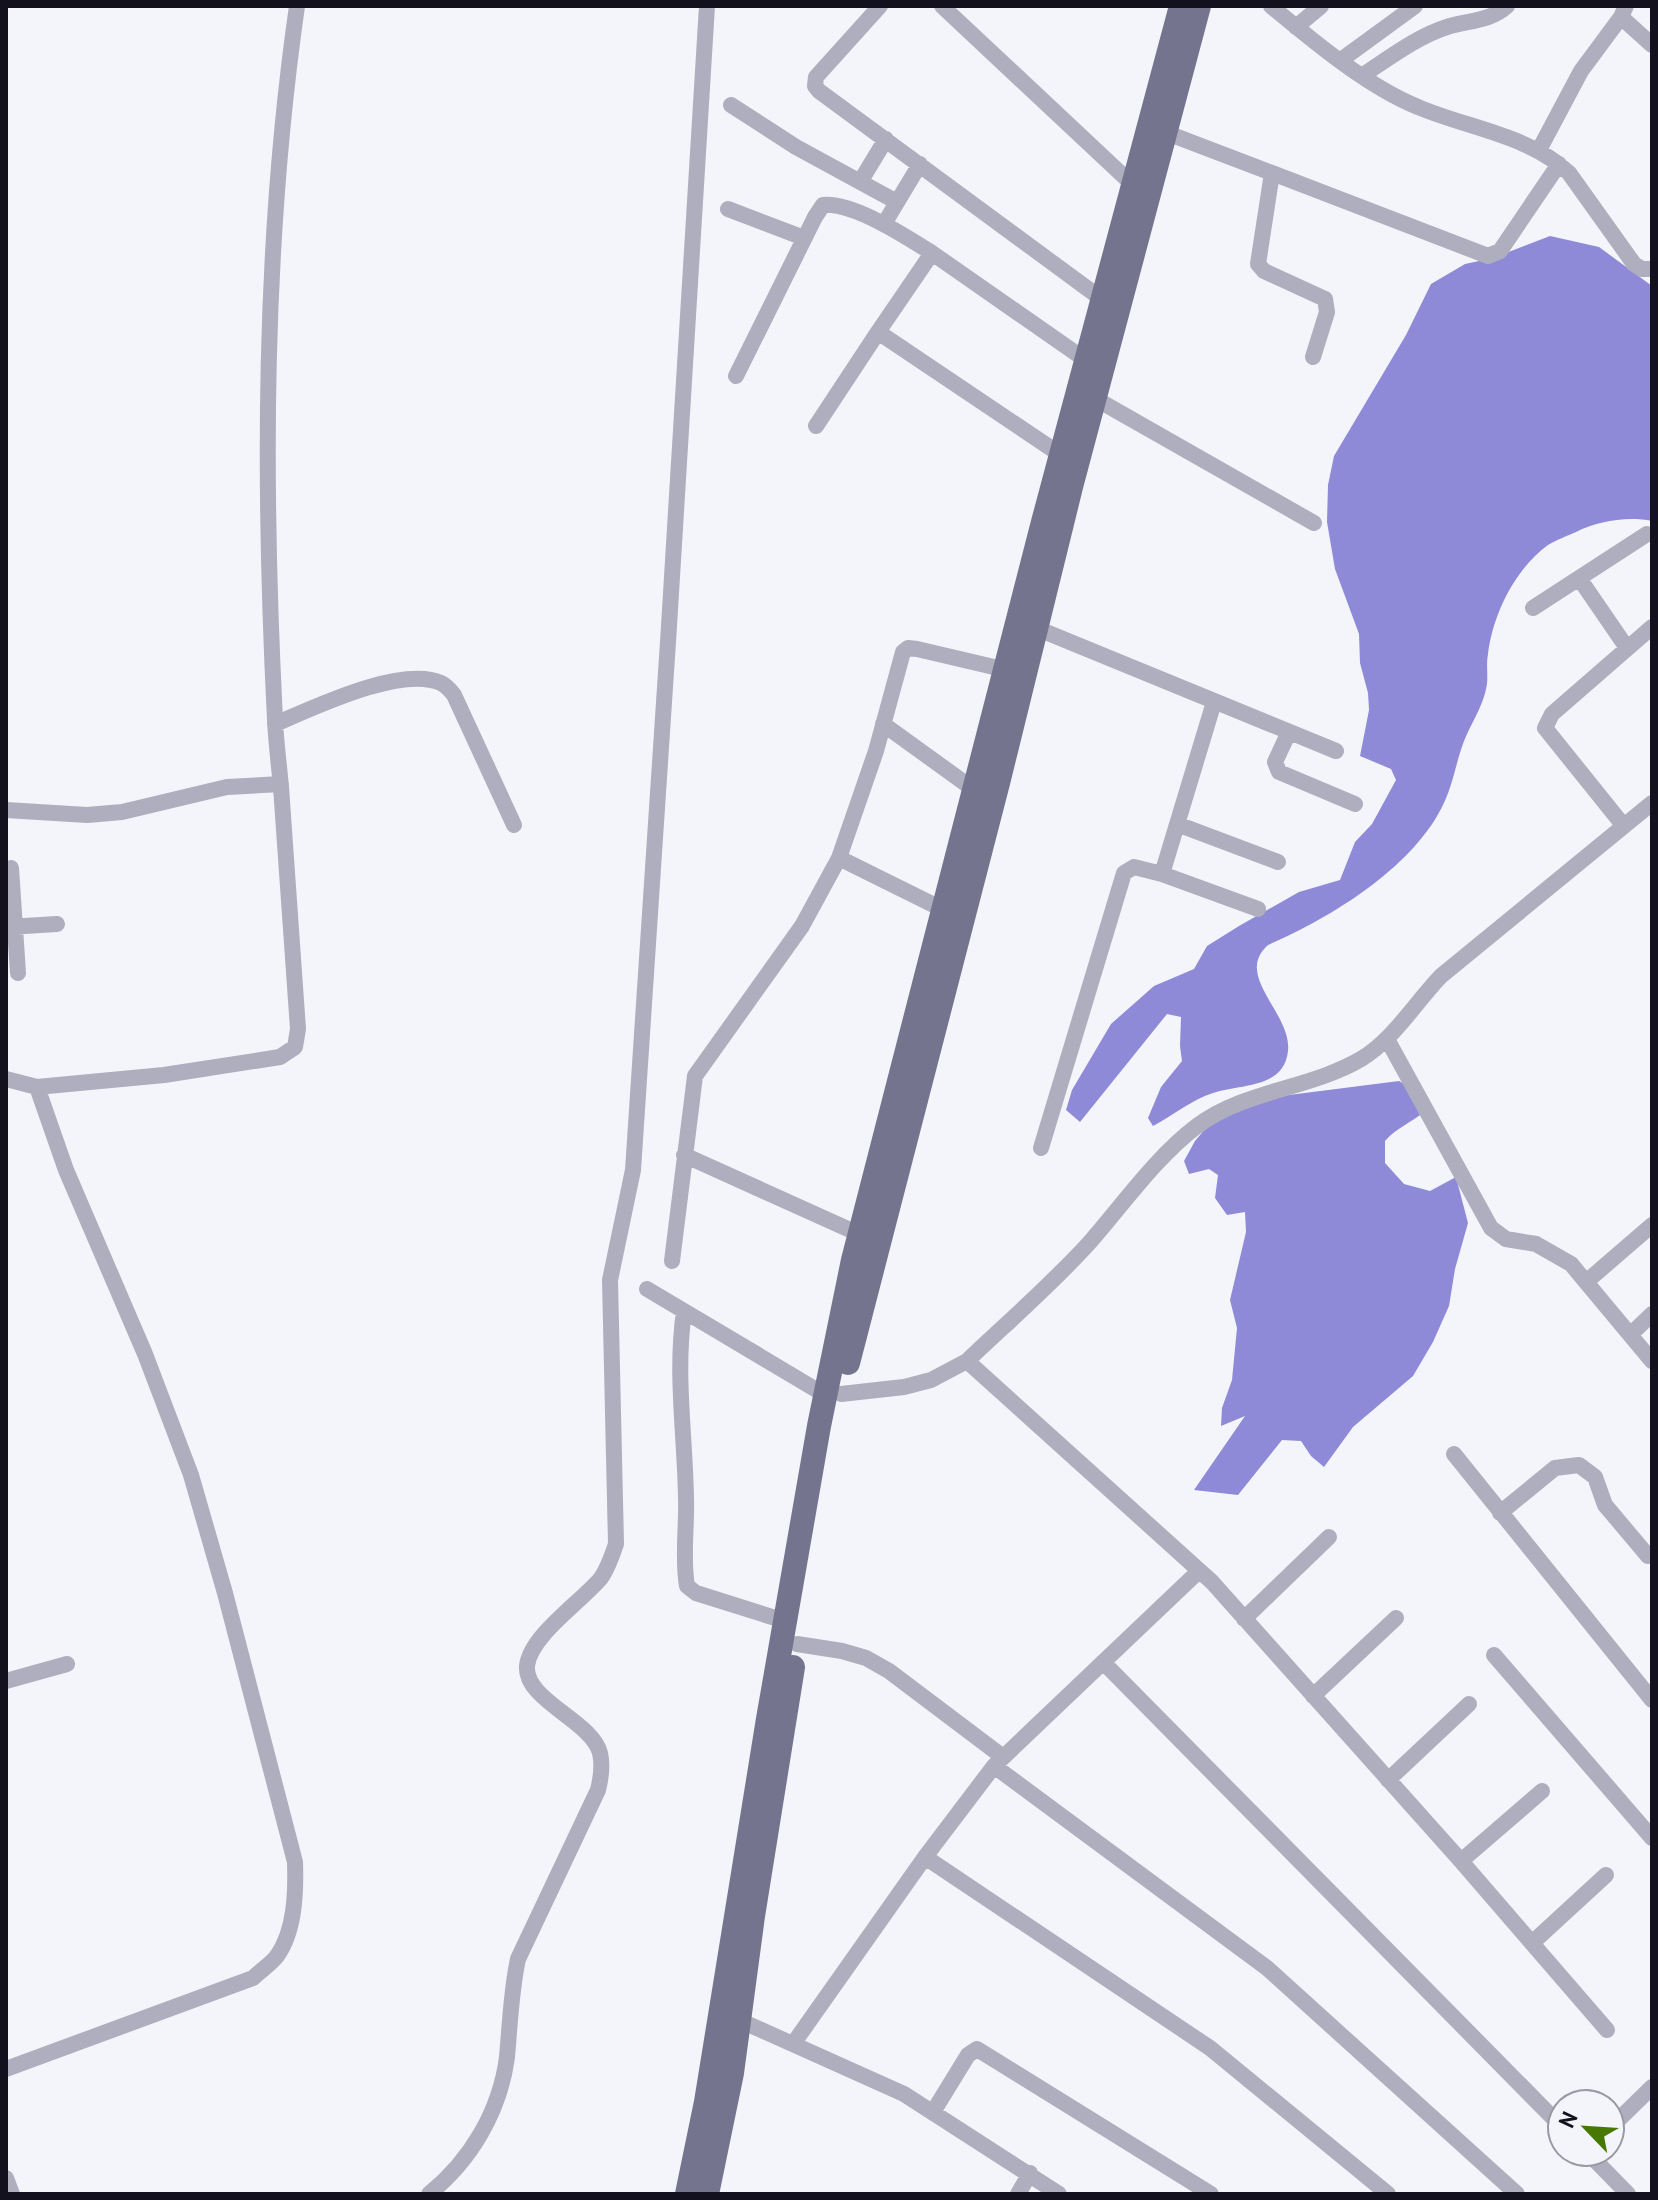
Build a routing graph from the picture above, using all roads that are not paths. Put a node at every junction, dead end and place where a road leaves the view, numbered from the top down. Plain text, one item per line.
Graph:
1 (297, 6) edge
2 (707, 6) edge
3 (880, 6) edge
4 (942, 6) edge
5 (1181, 6) edge
6 (1199, 6) edge
7 (1271, 6) edge
8 (1321, 6) edge
9 (1415, 6) edge
10 (1507, 6) edge
11 (1623, 11) edge
12 (1296, 27) junction
13 (1652, 45) edge
14 (1341, 60) junction
15 (1363, 75) junction
16 (731, 105) dead end
17 (1167, 133) junction
18 (886, 139) junction
19 (1539, 150) junction
20 (920, 164) junction
21 (1559, 164) junction
22 (1272, 173) junction
23 (860, 182) junction
24 (1132, 184) junction
25 (897, 202) junction
26 (728, 209) dead end
27 (884, 224) junction
28 (804, 238) junction
29 (932, 253) junction
30 (1652, 269) edge
31 (1103, 300) junction
32 (878, 332) junction
33 (1313, 357) dead end
34 (1087, 361) junction
35 (736, 376) dead end
36 (1096, 399) junction
37 (816, 426) dead end
38 (1061, 455) junction
39 (1314, 523) dead end
40 (1647, 534) dead end
41 (1579, 578) junction
42 (1533, 608) dead end
43 (1652, 627) edge
44 (1036, 628) junction
45 (1627, 648) junction
46 (1014, 672) junction
47 (1214, 702) junction
48 (275, 724) junction
49 (883, 724) junction
50 (1289, 732) junction
51 (1336, 751) dead end
52 (281, 784) junction
53 (973, 789) junction
54 (1652, 803) edge
55 (1355, 804) dead end
56 (6, 810) edge
57 (1177, 824) junction
58 (514, 825) dead end
59 (1623, 825) junction
60 (839, 858) junction
61 (1278, 862) dead end
62 (11, 868) dead end
63 (1162, 874) junction
64 (942, 909) junction
65 (1258, 909) dead end
66 (57, 924) dead end
67 (12, 926) edge
68 (18, 973) dead end
69 (1387, 1039) junction
70 (6, 1079) edge
71 (37, 1087) junction
72 (1041, 1148) dead end
73 (684, 1155) junction
74 (1652, 1225) edge
75 (859, 1234) junction
76 (672, 1261) dead end
77 (1586, 1282) junction
78 (647, 1289) dead end
79 (684, 1311) junction
80 (1652, 1314) edge
81 (1630, 1335) junction
82 (967, 1361) junction
83 (1652, 1361) edge
84 (833, 1395) junction
85 (1454, 1454) dead end
86 (1500, 1513) junction
87 (1329, 1537) dead end
88 (1648, 1556) dead end
89 (1199, 1571) junction
90 (1396, 1618) dead end
91 (1244, 1619) junction
92 (785, 1621) junction
93 (797, 1644) junction
94 (1494, 1655) dead end
95 (1103, 1662) junction
96 (67, 1664) dead end
97 (6, 1681) edge
98 (1313, 1696) junction
99 (1652, 1700) edge
100 (1469, 1704) dead end
101 (999, 1761) junction
102 (1388, 1780) junction
103 (1542, 1791) dead end
104 (1652, 1838) edge
105 (925, 1857) junction
106 (1461, 1861) junction
107 (1606, 1875) dead end
108 (1532, 1943) junction
109 (739, 2020) junction
110 (1607, 2030) dead end
111 (793, 2044) junction
112 (6, 2069) edge
113 (1652, 2087) edge
114 (1546, 2111) edge
115 (933, 2112) junction
116 (1626, 2112) edge
117 (1600, 2168) edge
118 (1030, 2173) junction
119 (6, 2178) edge
120 (1620, 2192) edge
121 (12, 2194) edge
122 (429, 2194) edge
123 (687, 2194) edge
124 (707, 2194) edge
125 (1018, 2194) edge
126 (1059, 2194) edge
127 (1211, 2194) edge
128 (1388, 2194) edge
129 (1517, 2194) edge

1 - 48 street
2 - 122 street
3 - 18 street
4 - 24 street
5 - 24 main road
6 - 17 main road
7 - 12 street
8 - 12 street
9 - 14 street
10 - 15 street
11 - 13 street
11 - 19 street
12 - 14 street
14 - 15 street
15 - 19 street
16 - 23 street
17 - 22 street
17 - 36 main road
18 - 20 street
18 - 23 street
19 - 21 street
20 - 25 street
20 - 31 street
21 - 22 street
21 - 30 street
22 - 33 street
23 - 25 street
24 - 31 main road
25 - 27 street
26 - 28 street
27 - 28 street
27 - 29 street
28 - 35 street
29 - 32 street
29 - 34 street
31 - 34 main road
32 - 37 street
32 - 38 street
34 - 38 main road
36 - 39 street
36 - 44 main road
38 - 46 main road
40 - 41 street
41 - 42 street
41 - 45 street
43 - 45 street
44 - 46 main road
44 - 47 street
45 - 59 street
46 - 49 street
46 - 53 main road
46 - 84 main road
47 - 50 street
47 - 57 street
48 - 52 street
48 - 58 street
49 - 53 street
49 - 60 street
50 - 51 street
50 - 55 street
52 - 56 street
52 - 71 street
53 - 64 main road
54 - 59 street
57 - 61 street
57 - 63 street
59 - 69 street
60 - 64 street
60 - 73 street
62 - 67 street
63 - 65 street
63 - 72 street
64 - 75 main road
66 - 67 street
67 - 68 street
69 - 77 street
69 - 82 street
70 - 71 street
71 - 112 street
73 - 75 street
73 - 76 street
74 - 77 street
75 - 84 main road
77 - 81 street
78 - 79 street
79 - 84 street
79 - 92 street
80 - 81 street
81 - 83 street
82 - 84 street
82 - 89 street
84 - 92 main road
84 - 93 main road
85 - 86 street
86 - 88 street
86 - 99 street
87 - 91 street
89 - 91 street
89 - 95 street
90 - 98 street
91 - 98 street
92 - 123 main road
93 - 101 street
93 - 109 main road
94 - 104 street
95 - 101 street
95 - 114 street
96 - 97 street
98 - 102 street
100 - 102 street
101 - 105 street
101 - 129 street
102 - 106 street
103 - 106 street
105 - 111 street
105 - 128 street
106 - 108 street
107 - 108 street
108 - 110 street
109 - 111 street
109 - 124 main road
111 - 115 street
113 - 116 street
115 - 118 street
115 - 127 street
117 - 120 street
118 - 125 street
118 - 126 street
119 - 121 street

